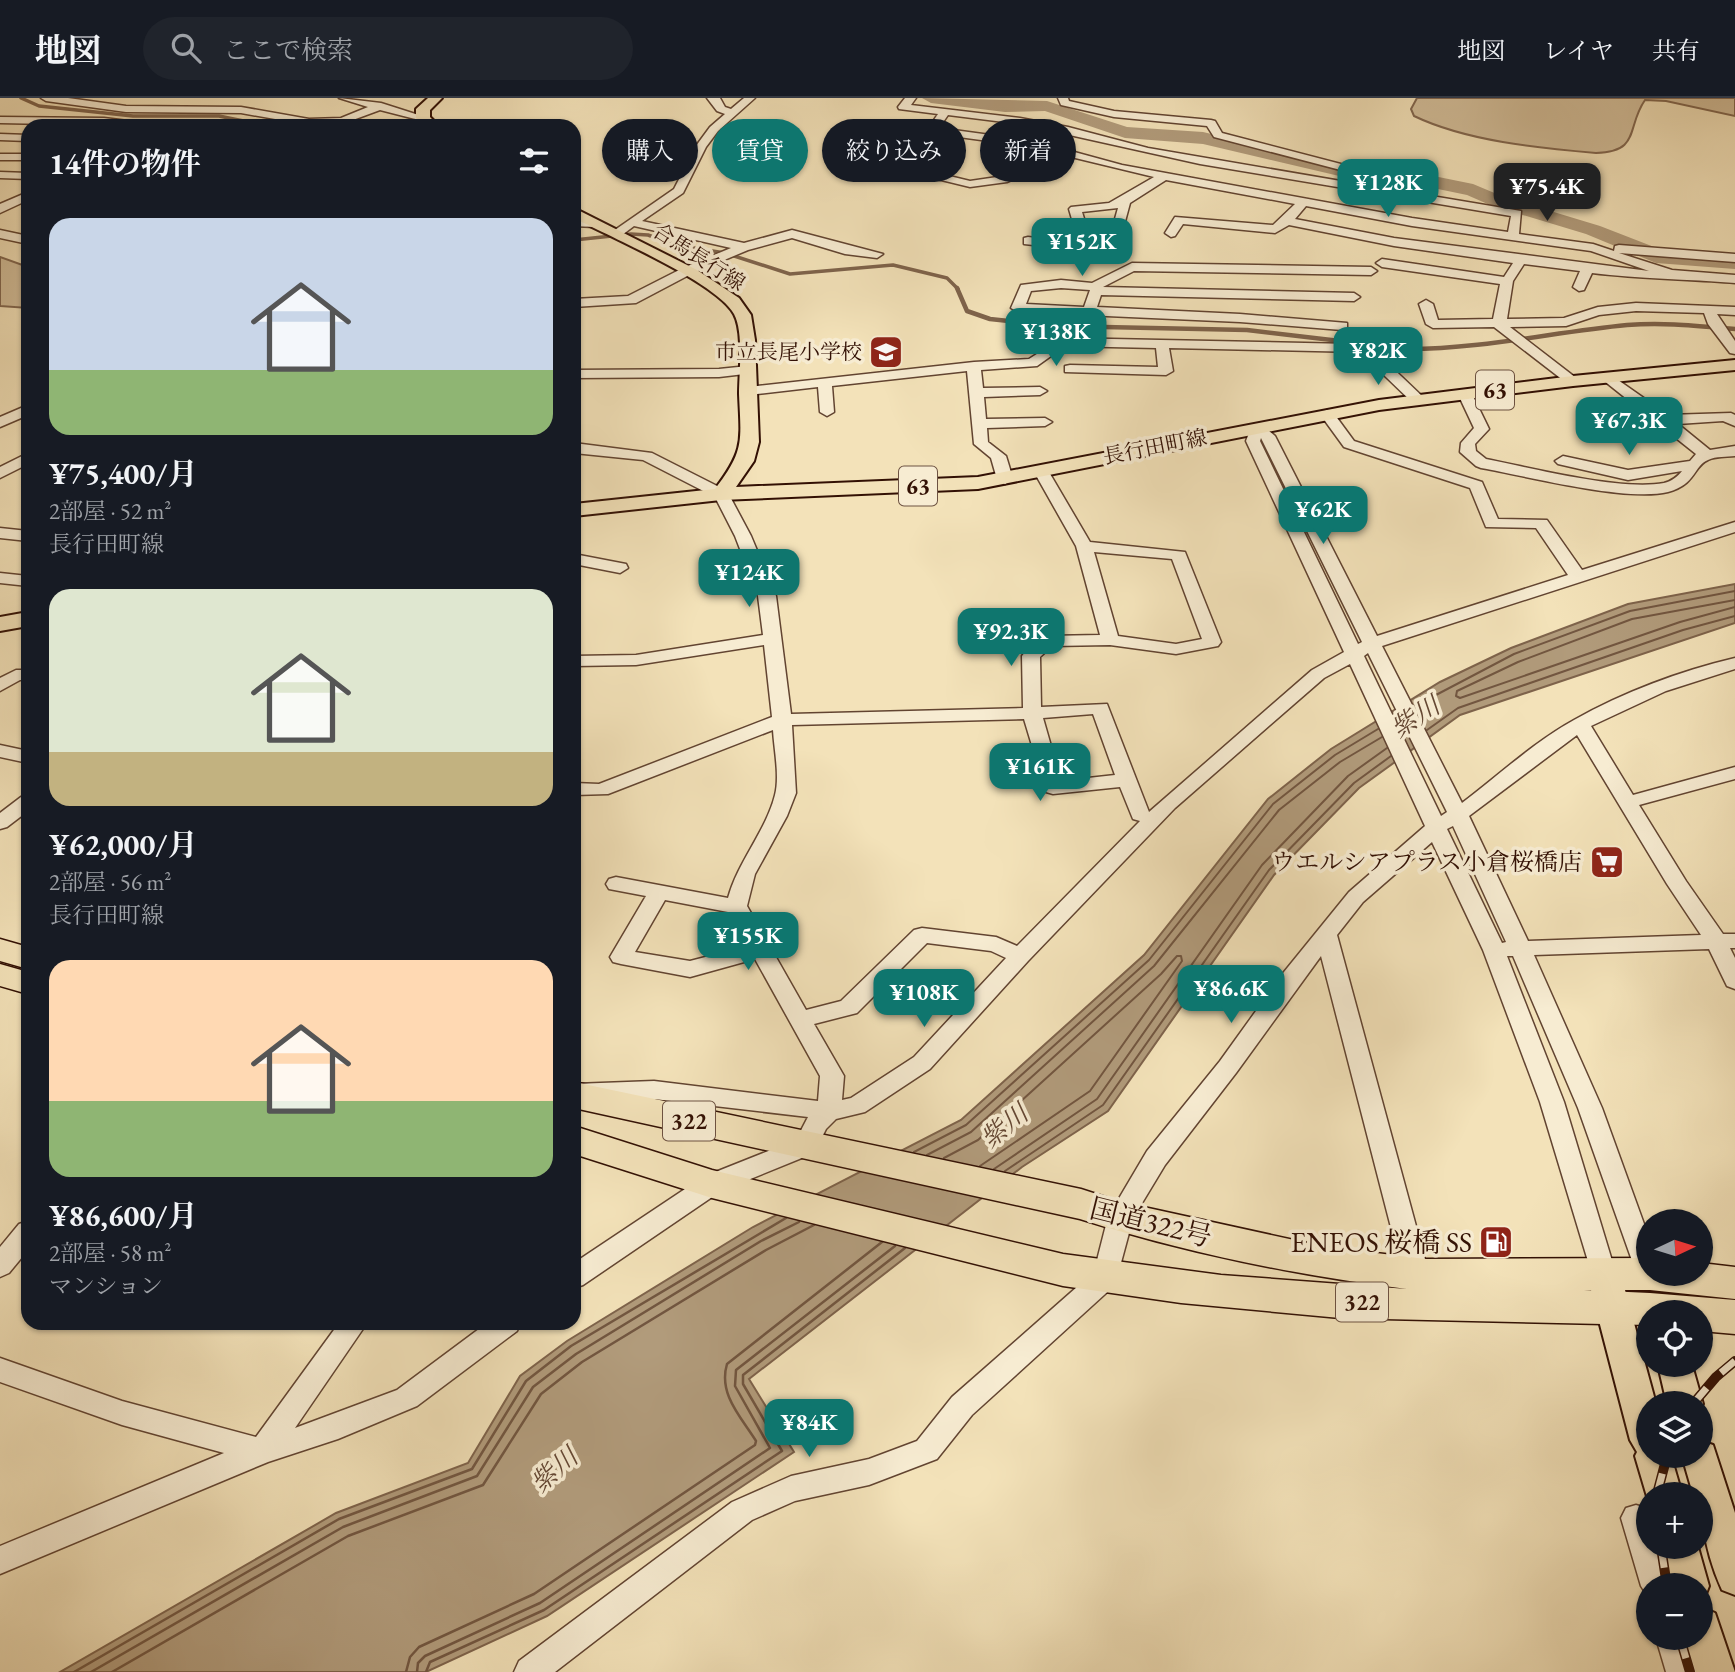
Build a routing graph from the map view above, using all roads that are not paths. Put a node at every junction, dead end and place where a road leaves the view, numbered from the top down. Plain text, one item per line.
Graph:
1 (46, 98) edge
2 (180, 98) edge
3 (436, 98) edge
4 (712, 98) edge
5 (750, 98) edge
6 (911, 98) edge
7 (1063, 98) edge
8 (130, 99) edge
9 (342, 100) edge
10 (239, 103) dead end
11 (283, 105) dead end
12 (381, 106) junction
13 (322, 110) dead end
14 (344, 113) dead end
15 (733, 113) junction
16 (944, 113) junction
17 (292, 119) edge
18 (347, 119) edge
19 (418, 119) edge
20 (426, 119) edge
21 (940, 119) edge
22 (1000, 119) edge
23 (0, 120) edge
24 (21, 121) edge
25 (1076, 128) edge
26 (0, 137) edge
27 (21, 138) edge
28 (1209, 148) junction
29 (1076, 156) edge
30 (0, 157) edge
31 (21, 157) edge
32 (0, 175) edge
33 (21, 176) edge
34 (1164, 176) junction
35 (1181, 179) junction
36 (962, 182) edge
37 (985, 182) edge
38 (1390, 195) junction
39 (21, 198) edge
40 (1125, 201) junction
41 (1303, 202) junction
42 (4, 205) edge
43 (581, 216) edge
44 (1287, 221) junction
45 (581, 222) edge
46 (1412, 222) junction
47 (594, 223) junction
48 (1119, 226) dead end
49 (624, 227) junction
50 (1171, 233) dead end
51 (0, 234) edge
52 (1513, 235) junction
53 (21, 238) edge
54 (1028, 240) dead end
55 (1395, 242) junction
56 (744, 247) junction
57 (1593, 248) junction
58 (877, 254) dead end
59 (1735, 258) edge
60 (1521, 260) junction
61 (1377, 267) junction
62 (1588, 268) junction
63 (687, 271) junction
64 (1671, 274) junction
65 (1735, 279) edge
66 (1507, 281) junction
67 (1579, 287) dead end
68 (1096, 289) junction
69 (1354, 296) junction
70 (581, 303) edge
71 (1426, 304) dead end
72 (1709, 310) junction
73 (1089, 311) junction
74 (1735, 311) edge
75 (1499, 325) junction
76 (1342, 326) junction
77 (1062, 342) junction
78 (1098, 343) junction
79 (1162, 344) junction
80 (1363, 348) junction
81 (1735, 350) edge
82 (1735, 365) edge
83 (974, 366) junction
84 (1070, 369) dead end
85 (1100, 369) junction
86 (748, 370) junction
87 (581, 374) edge
88 (1608, 377) junction
89 (1573, 381) junction
90 (825, 384) junction
91 (748, 391) junction
92 (1040, 391) dead end
93 (976, 393) junction
94 (1465, 394) junction
95 (1418, 400) junction
96 (827, 411) dead end
97 (21, 412) edge
98 (1327, 414) junction
99 (4, 420) edge
100 (1665, 420) junction
101 (1045, 422) dead end
102 (1735, 422) edge
103 (979, 425) junction
104 (1257, 428) junction
105 (581, 449) edge
106 (1735, 451) edge
107 (1707, 455) junction
108 (1563, 461) dead end
109 (21, 462) edge
110 (1694, 465) junction
111 (1041, 470) junction
112 (0, 473) edge
113 (1005, 479) junction
114 (721, 494) junction
115 (581, 509) edge
116 (1735, 527) edge
117 (21, 537) edge
118 (3, 538) edge
119 (1084, 546) junction
120 (581, 560) edge
121 (620, 568) dead end
122 (1578, 577) junction
123 (0, 578) edge
124 (21, 580) edge
125 (21, 620) edge
126 (0, 624) edge
127 (771, 639) junction
128 (1110, 640) junction
129 (1375, 650) junction
130 (1355, 659) junction
131 (581, 661) edge
132 (1735, 663) edge
133 (21, 675) edge
134 (0, 686) edge
135 (1032, 713) junction
136 (782, 720) junction
137 (1580, 724) junction
138 (0, 751) edge
139 (21, 756) edge
140 (1735, 773) edge
141 (1127, 780) junction
142 (581, 789) edge
143 (1629, 802) junction
144 (21, 806) edge
145 (1140, 815) dead end
146 (1448, 820) junction
147 (0, 823) edge
148 (617, 884) dead end
149 (659, 892) junction
150 (736, 906) junction
151 (1326, 935) junction
152 (1725, 941) edge
153 (1520, 948) junction
154 (0, 950) edge
155 (761, 950) junction
156 (1494, 950) junction
157 (21, 955) edge
158 (1020, 956) junction
159 (0, 975) edge
160 (21, 981) edge
161 (1735, 981) edge
162 (800, 1019) junction
163 (581, 1094) edge
164 (581, 1096) edge
165 (829, 1111) junction
166 (581, 1142) edge
167 (805, 1146) junction
168 (712, 1184) junction
169 (1121, 1217) junction
170 (21, 1240) edge
171 (0, 1266) edge
172 (581, 1272) edge
173 (1416, 1274) junction
174 (1106, 1277) junction
175 (1735, 1283) edge
176 (1608, 1292) junction
177 (1666, 1295) edge
178 (1735, 1317) edge
179 (349, 1330) edge
180 (498, 1330) edge
181 (0, 1370) edge
182 (1636, 1396) edge
183 (262, 1451) junction
184 (1703, 1468) edge
185 (0, 1560) edge
186 (1735, 1577) edge
187 (1676, 1650) edge
188 (1709, 1650) edge
189 (530, 1672) edge
190 (1682, 1672) edge
191 (1716, 1672) edge

1 - 17 street
2 - 8 street
3 - 20 main road
4 - 15 street
5 - 15 street
6 - 16 street
7 - 28 street
9 - 12 street
10 - 11 street
12 - 18 street
12 - 19 street
13 - 14 street
15 - 49 street
16 - 21 street
16 - 22 street
23 - 24 street
25 - 28 street
26 - 27 street
28 - 35 street
28 - 38 street
28 - 38 street
29 - 34 street
30 - 31 street
32 - 33 street
34 - 35 street
34 - 40 street
35 - 41 street
36 - 37 street
38 - 46 street
38 - 52 street
39 - 42 street
40 - 48 street
40 - 54 street
41 - 44 street
41 - 46 street
43 - 47 main road, 合馬長行線
44 - 50 street
44 - 55 street
45 - 47 street
46 - 52 street
46 - 55 street
47 - 49 main road, 合馬長行線
49 - 56 street
49 - 63 main road, 合馬長行線
51 - 53 street
52 - 57 street
55 - 60 street
55 - 61 street
56 - 58 street
56 - 63 street
57 - 59 street
57 - 64 street
60 - 62 street
60 - 66 street
61 - 66 street
61 - 68 street
61 - 69 street
62 - 64 street
62 - 67 street
63 - 70 street
63 - 86 main road, 合馬長行線
64 - 65 street
66 - 75 street
68 - 69 street
68 - 73 street
68 - 73 street
69 - 76 street
71 - 75 street
72 - 74 street
72 - 75 street
72 - 81 street
73 - 76 street
73 - 77 street
75 - 89 street
76 - 80 street
77 - 78 street
77 - 83 street
78 - 79 street
78 - 85 street
79 - 80 street
79 - 85 street
80 - 95 street
82 - 88 main road, 長行田町線 / 63
83 - 90 street
83 - 93 street
84 - 85 street
86 - 87 street
86 - 91 main road, 合馬長行線
88 - 89 main road, 長行田町線 / 63
88 - 100 street
89 - 94 main road, 長行田町線 / 63
90 - 91 street
90 - 96 street
91 - 114 main road, 合馬長行線
92 - 93 street
93 - 103 street
94 - 95 main road, 長行田町線 / 63
94 - 110 street
95 - 98 main road, 長行田町線 / 63
97 - 99 street
98 - 104 main road, 長行田町線 / 63
98 - 122 street
100 - 102 street
100 - 107 street
101 - 103 street
103 - 113 street
104 - 111 main road, 長行田町線 / 63
104 - 129 street
104 - 130 street
105 - 114 street
106 - 107 street
107 - 110 street
108 - 110 street
109 - 112 street
111 - 113 main road, 長行田町線 / 63
111 - 119 street
113 - 114 main road, 長行田町線 / 63
114 - 115 main road, 長行田町線 / 63
114 - 127 street
116 - 122 street
117 - 118 street
119 - 128 street
119 - 128 street
120 - 121 street
122 - 129 street
123 - 124 street
125 - 126 main road
127 - 131 street
127 - 136 street
128 - 135 street
129 - 130 street
129 - 146 street
130 - 146 street
130 - 158 street
132 - 137 street
133 - 134 street
135 - 136 street
135 - 141 street
135 - 141 street
136 - 142 street
136 - 150 street
137 - 143 street
137 - 146 street
138 - 139 street
140 - 143 street
141 - 145 street
143 - 152 street
144 - 147 street
146 - 151 street
146 - 153 street
146 - 156 street
148 - 149 street
149 - 150 street
149 - 155 street
150 - 155 street
151 - 169 street
151 - 173 street
152 - 153 street
152 - 161 street
153 - 156 street
153 - 177 street
154 - 157 highway
155 - 162 street
156 - 176 street
158 - 162 street
158 - 165 street
159 - 160 highway
162 - 165 street
163 - 165 street
164 - 167 highway, 国道322号 / 322
165 - 167 street
166 - 168 highway, 国道322号 / 322
167 - 168 street
167 - 169 highway, 国道322号 / 322
168 - 172 street
168 - 174 highway, 国道322号 / 322
169 - 173 highway, 国道322号 / 322
169 - 174 street
170 - 171 street
173 - 176 highway, 国道322号 / 322
174 - 176 highway, 国道322号 / 322
174 - 189 street
175 - 177 highway, 国道322号 / 322
176 - 177 highway, 国道322号 / 322
176 - 182 main road
177 - 178 highway, 国道322号 / 322
179 - 183 street
180 - 183 street
181 - 183 street
183 - 185 street
184 - 186 main road
187 - 190 street
188 - 191 main road

